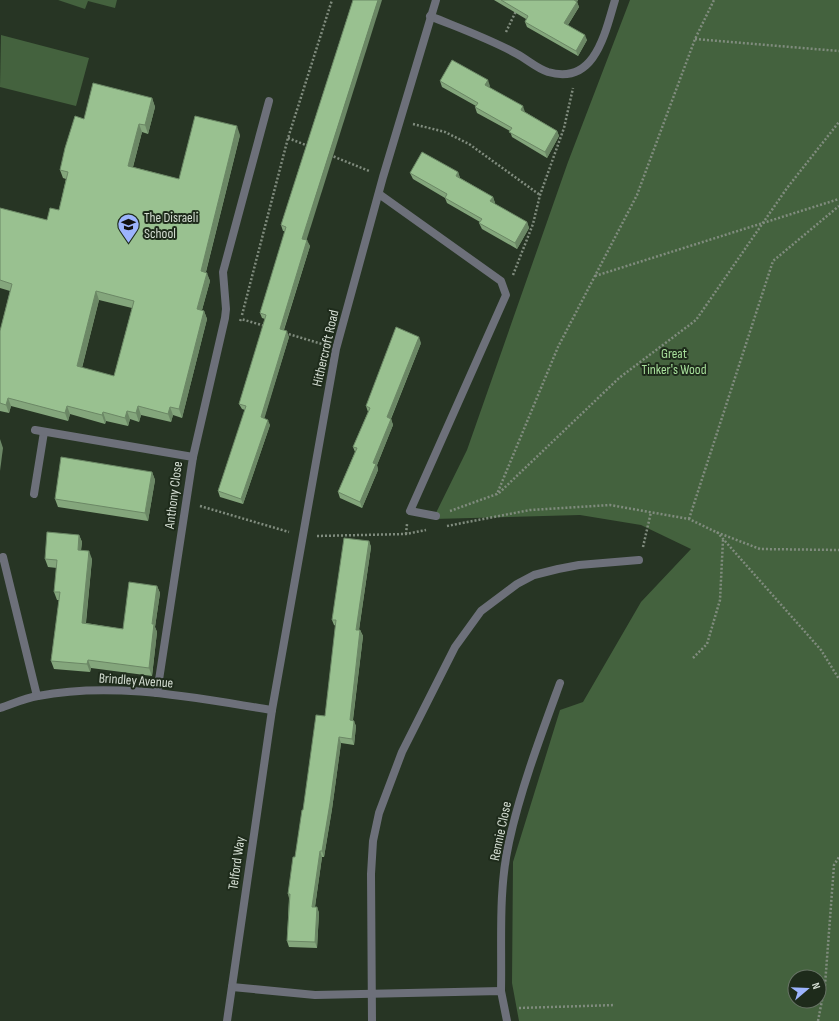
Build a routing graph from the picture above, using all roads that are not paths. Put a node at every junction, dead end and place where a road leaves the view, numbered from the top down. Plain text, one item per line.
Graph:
1 (436, 0) edge
2 (615, 0) edge
3 (430, 16) junction
4 (269, 101) dead end
5 (379, 194) junction
6 (35, 430) dead end
7 (44, 432) junction
8 (193, 457) junction
9 (34, 494) dead end
10 (436, 516) road end
11 (3, 557) dead end
12 (639, 560) road end
13 (560, 683) dead end
14 (157, 693) junction
15 (37, 696) junction
16 (0, 708) edge
17 (272, 710) junction
18 (232, 987) junction
19 (501, 991) junction
20 (372, 994) junction
21 (227, 1021) edge
22 (372, 1021) edge
23 (507, 1021) edge

1 - 3 street, Hithercroft Road
2 - 3 street
3 - 5 street, Hithercroft Road
4 - 8 street
5 - 10 street
5 - 17 street, Hithercroft Road
6 - 7 street, Anthony Close
7 - 8 street, Anthony Close
7 - 9 street
8 - 14 street, Anthony Close
11 - 15 street
12 - 20 street
13 - 19 street, Rennie Close
14 - 15 street, Brindley Avenue
14 - 17 street, Brindley Avenue
15 - 16 street, Brindley Avenue
17 - 18 street, Telford Way
18 - 20 street
18 - 21 street, Telford Way
19 - 20 street
19 - 23 street, Rennie Close
20 - 22 street

